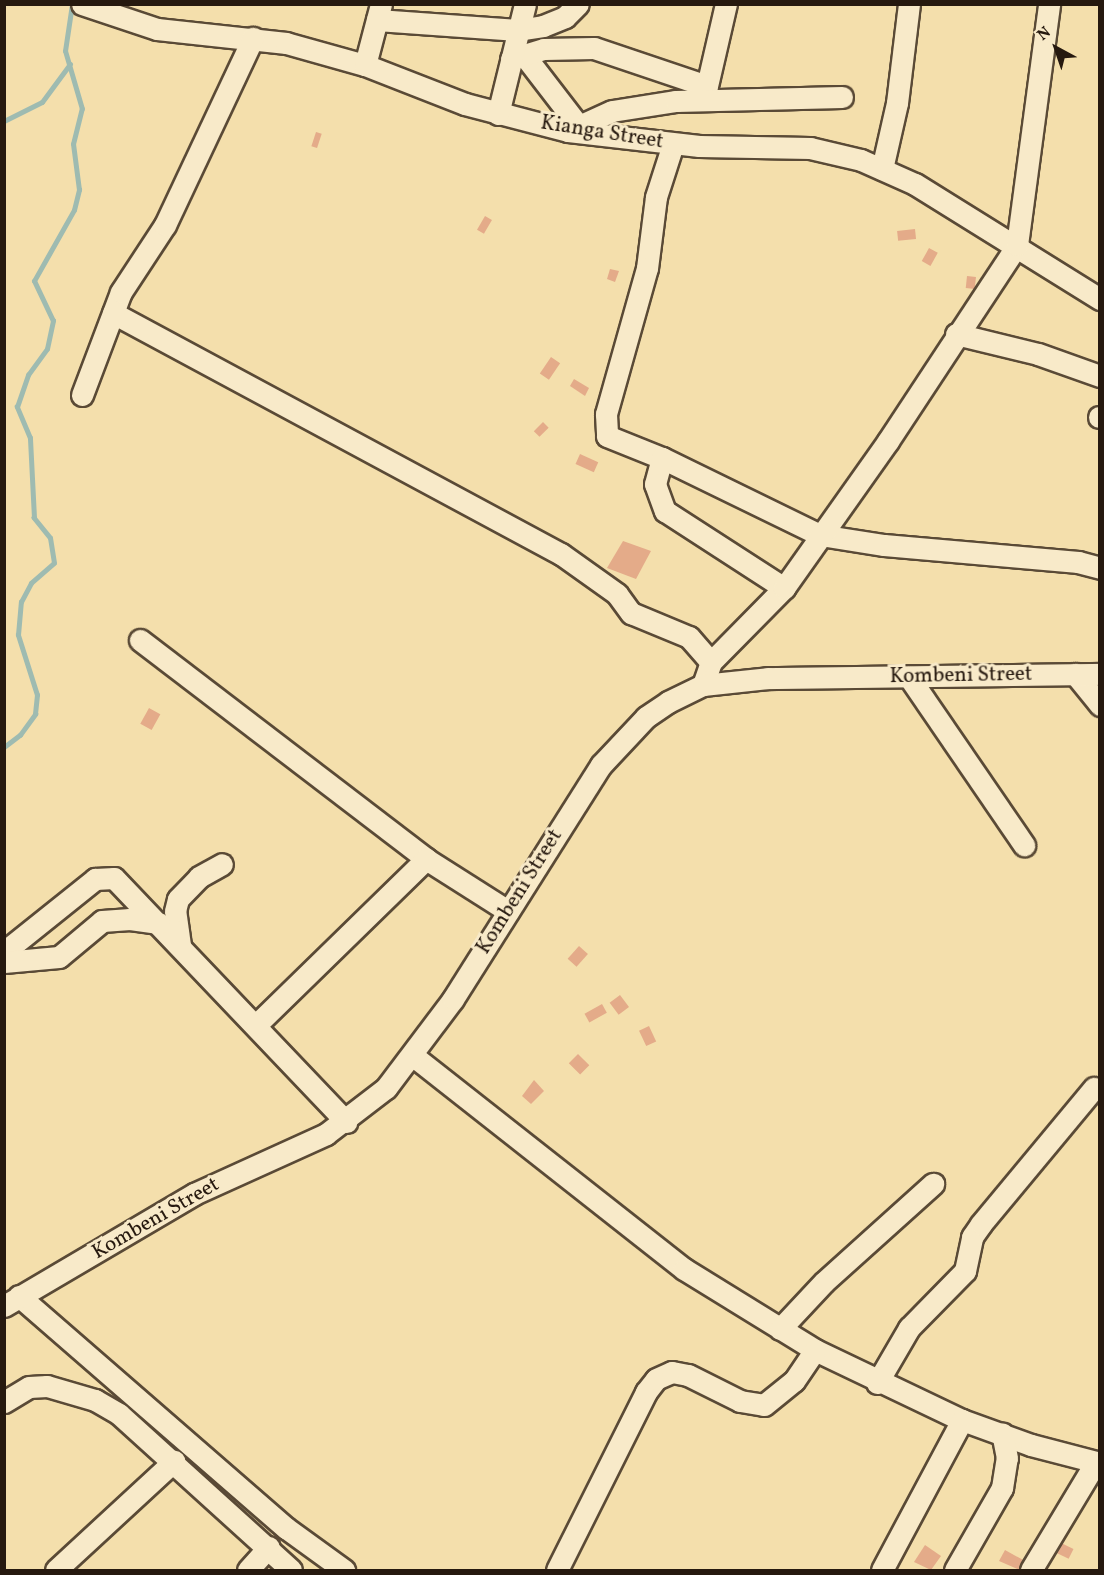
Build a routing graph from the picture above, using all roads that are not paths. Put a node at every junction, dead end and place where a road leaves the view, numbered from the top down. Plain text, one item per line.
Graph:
1 (82, 4) edge
2 (525, 4) edge
3 (578, 4) edge
4 (726, 4) edge
5 (737, 4) edge
6 (909, 4) edge
7 (1049, 4) edge
8 (379, 12) edge
9 (442, 14) edge
10 (722, 26) junction
11 (518, 30) junction
12 (253, 38) junction
13 (518, 57) junction
14 (365, 65) junction
15 (706, 93) junction
16 (842, 97) dead end
17 (498, 114) junction
18 (573, 128) junction
19 (673, 144) junction
20 (882, 170) junction
21 (1017, 245) junction
22 (1100, 299) edge
23 (113, 313) junction
24 (956, 334) junction
25 (1100, 376) edge
26 (82, 394) dead end
27 (662, 458) junction
28 (820, 535) junction
29 (1100, 568) edge
30 (784, 588) junction
31 (140, 640) dead end
32 (711, 662) junction
33 (1075, 674) junction
34 (1100, 674) edge
35 (909, 677) junction
36 (703, 685) junction
37 (1100, 705) edge
38 (1024, 845) dead end
39 (426, 859) junction
40 (222, 864) dead end
41 (508, 911) junction
42 (159, 923) junction
43 (180, 945) junction
44 (4, 952) edge
45 (4, 962) edge
46 (256, 1024) junction
47 (412, 1055) junction
48 (1094, 1088) dead end
49 (346, 1122) junction
50 (933, 1184) dead end
51 (12, 1301) edge
52 (780, 1329) junction
53 (815, 1350) junction
54 (877, 1383) junction
55 (4, 1402) edge
56 (962, 1420) junction
57 (1002, 1433) junction
58 (174, 1461) junction
59 (1098, 1462) edge
60 (269, 1547) junction
61 (56, 1570) edge
62 (248, 1570) edge
63 (291, 1570) edge
64 (344, 1570) edge
65 (557, 1570) edge
66 (882, 1570) edge
67 (955, 1570) edge
68 (1031, 1570) edge

1 - 12 street, Kianga Street
2 - 11 street
3 - 11 street
4 - 10 street
5 - 10 street
6 - 20 street
7 - 21 street
8 - 9 street
8 - 14 street
9 - 11 street
10 - 15 street
11 - 13 street
12 - 14 street, Kianga Street
12 - 23 street
13 - 15 street
13 - 17 street
13 - 18 street
14 - 17 street, Kianga Street
15 - 16 street
15 - 18 street
17 - 18 street, Kianga Street
18 - 19 street, Kianga Street
19 - 20 street, Kianga Street
19 - 27 street
20 - 21 street, Kianga Street
21 - 22 street, Kianga Street
21 - 24 street
23 - 26 street
23 - 32 street
24 - 25 street
24 - 28 street
27 - 28 street
27 - 30 street
28 - 29 street
28 - 30 street
30 - 32 street
31 - 39 street
32 - 36 street
33 - 34 street, Kombeni Street
33 - 35 street, Kombeni Street
33 - 37 street
35 - 36 street, Kombeni Street
35 - 38 street
36 - 41 street, Kombeni Street
39 - 41 street
39 - 46 street
40 - 43 street
41 - 47 street, Kombeni Street
42 - 43 street
42 - 44 street
42 - 45 street
43 - 46 street
46 - 49 street
47 - 49 street, Kombeni Street
47 - 52 street
48 - 54 street
49 - 51 street, Kombeni Street
50 - 52 street
51 - 64 street
52 - 53 street
53 - 54 street
53 - 65 street
54 - 56 street
55 - 58 street
56 - 57 street
56 - 66 street
57 - 59 street
57 - 67 street
58 - 60 street
58 - 61 street
59 - 68 street
60 - 62 street
60 - 63 street

